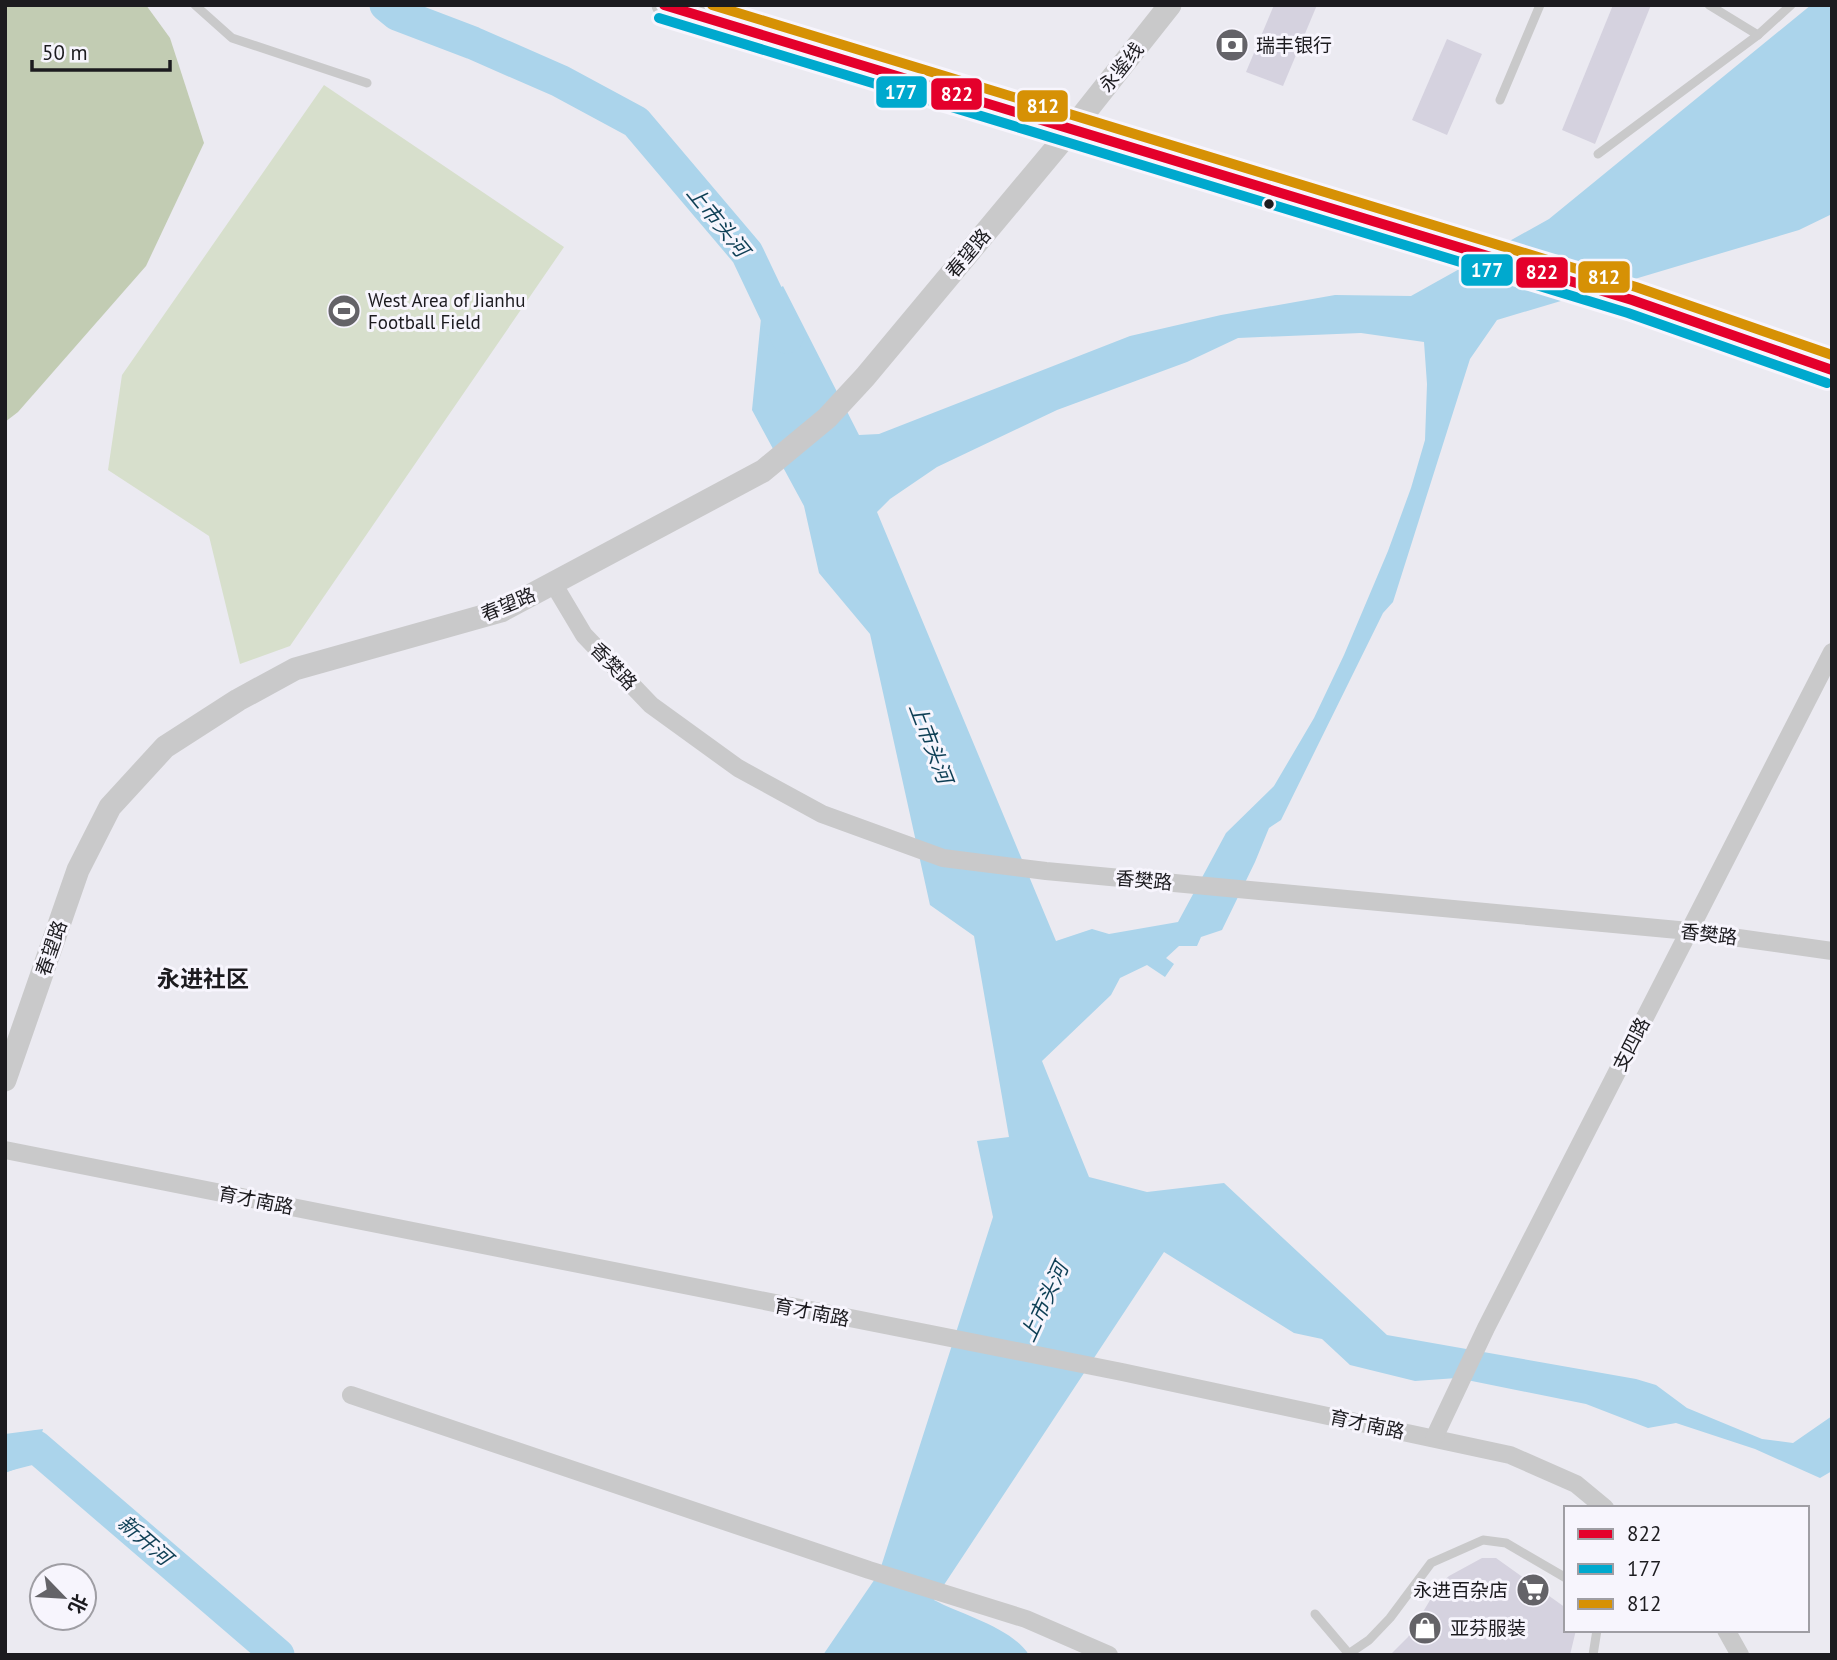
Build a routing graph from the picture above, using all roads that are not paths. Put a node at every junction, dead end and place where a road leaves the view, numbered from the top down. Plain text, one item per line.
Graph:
1 (195, 5) edge
2 (663, 5) edge
3 (1170, 5) edge
4 (1540, 5) edge
5 (1709, 5) edge
6 (1791, 5) edge
7 (1758, 34) junction
8 (367, 83) dead end
9 (1500, 100) dead end
10 (1071, 130) junction
11 (1598, 154) dead end
12 (1832, 370) edge
13 (553, 583) junction
14 (1832, 652) edge
15 (1689, 931) junction
16 (1832, 951) edge
17 (5, 1080) edge
18 (5, 1150) edge
19 (351, 1395) dead end
20 (1434, 1438) junction
21 (1603, 1506) edge
22 (1564, 1577) edge
23 (1315, 1614) dead end
24 (1597, 1632) edge
25 (1728, 1632) edge
26 (1348, 1654) edge
27 (1109, 1655) edge
28 (1593, 1655) edge
29 (1740, 1655) edge

1 - 8 lane
2 - 10 street
3 - 10 street, 永鉴线
4 - 9 lane
5 - 7 lane
6 - 7 lane
7 - 11 lane
10 - 12 street
10 - 13 street, 春望路
13 - 15 street, 香樊路
13 - 17 street, 春望路
14 - 15 street, 支四路
15 - 16 street, 香樊路
15 - 20 street, 支四路
18 - 20 street, 育才南路
19 - 27 street
20 - 21 street, 育才南路
22 - 26 lane
23 - 26 lane
24 - 28 lane
25 - 29 street

